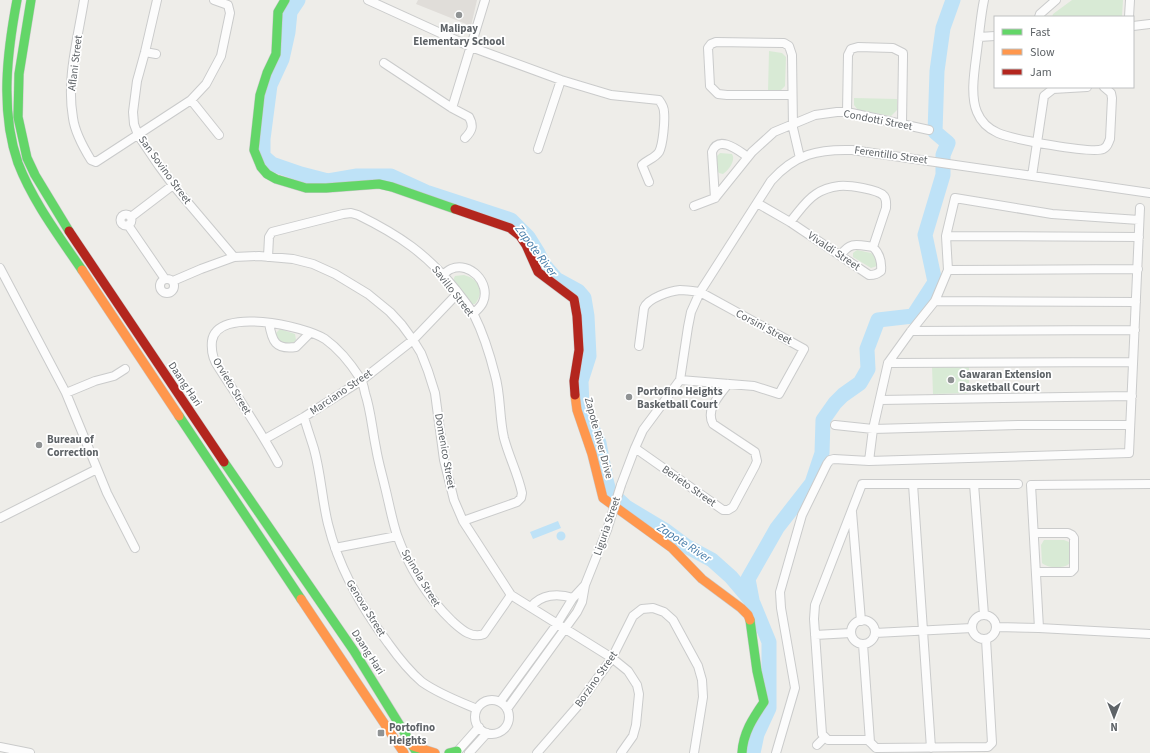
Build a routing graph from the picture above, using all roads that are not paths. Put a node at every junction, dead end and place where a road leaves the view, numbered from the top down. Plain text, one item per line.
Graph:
1 (17, 0) edge
2 (32, 0) edge
3 (84, 0) edge
4 (157, 0) edge
5 (214, 0) edge
6 (285, 0) edge
7 (368, 0) edge
8 (485, 0) edge
9 (984, 0) edge
10 (1056, 0) edge
11 (1130, 0) edge
12 (1039, 16) edge
13 (1129, 16) edge
14 (1150, 24) edge
15 (1134, 26) edge
16 (994, 36) edge
17 (979, 37) junction
18 (471, 47) junction
19 (145, 52) junction
20 (156, 54) dead end
21 (384, 63) dead end
22 (561, 80) junction
23 (1061, 88) edge
24 (1105, 88) edge
25 (792, 95) junction
26 (191, 100) junction
27 (452, 108) junction
28 (847, 112) junction
29 (792, 123) junction
30 (902, 124) junction
31 (929, 130) dead end
32 (138, 135) junction
33 (219, 135) dead end
34 (465, 138) dead end
35 (1036, 142) junction
36 (538, 149) dead end
37 (748, 157) junction
38 (800, 158) junction
39 (1032, 176) junction
40 (649, 182) dead end
41 (173, 185) junction
42 (1150, 193) edge
43 (715, 198) junction
44 (757, 203) junction
45 (694, 206) dead end
46 (1140, 208) dead end
47 (1139, 220) junction
48 (790, 222) junction
49 (946, 236) junction
50 (1139, 237) junction
51 (873, 247) junction
52 (841, 255) junction
53 (234, 257) junction
54 (268, 257) junction
55 (0, 268) edge
56 (1138, 269) junction
57 (948, 270) junction
58 (443, 274) junction
59 (700, 292) junction
60 (458, 293) junction
61 (935, 301) junction
62 (1136, 302) junction
63 (473, 314) junction
64 (270, 323) junction
65 (1135, 330) junction
66 (911, 331) junction
67 (310, 333) junction
68 (413, 340) junction
69 (639, 346) dead end
70 (1133, 362) junction
71 (888, 363) junction
72 (125, 369) dead end
73 (362, 380) junction
74 (680, 380) junction
75 (728, 384) junction
76 (66, 393) junction
77 (1132, 396) junction
78 (880, 400) junction
79 (304, 417) junction
80 (1130, 425) junction
81 (834, 426) dead end
82 (873, 429) junction
83 (265, 439) junction
84 (635, 448) junction
85 (869, 461) junction
86 (278, 463) dead end
87 (227, 467) junction
88 (97, 469) junction
89 (218, 473) junction
90 (913, 484) junction
91 (974, 484) junction
92 (1018, 484) dead end
93 (1150, 484) edge
94 (0, 518) edge
95 (463, 520) junction
96 (849, 528) junction
97 (1034, 533) junction
98 (397, 536) junction
99 (135, 548) dead end
100 (335, 548) junction
101 (1036, 572) junction
102 (585, 584) junction
103 (511, 595) junction
104 (573, 598) junction
105 (531, 607) junction
106 (984, 615) junction
107 (861, 621) junction
108 (557, 624) junction
109 (972, 628) junction
110 (996, 628) junction
111 (1039, 628) junction
112 (566, 629) junction
113 (923, 630) junction
114 (851, 633) junction
115 (875, 633) junction
116 (1150, 634) edge
117 (815, 635) junction
118 (986, 639) junction
119 (863, 644) junction
120 (612, 658) junction
121 (500, 702) junction
122 (477, 709) junction
123 (507, 709) junction
124 (479, 727) junction
125 (487, 733) junction
126 (825, 737) junction
127 (870, 742) junction
128 (817, 745) dead end
129 (0, 747) edge
130 (931, 748) junction
131 (415, 749) edge
132 (454, 752) edge
133 (30, 753) edge
134 (404, 753) edge
135 (435, 753) edge
136 (469, 753) edge
137 (537, 753) edge
138 (621, 753) edge
139 (694, 753) edge
140 (742, 753) edge
141 (776, 753) edge

1 - 89 main road, Daang Hari
2 - 87 main road, Daang Hari
3 - 32 street, Aflani Street
4 - 19 street, San Sovino Street
5 - 26 street
6 - 140 main road, Zapote River Drive
7 - 18 street
8 - 18 street
9 - 17 street
10 - 12 street
11 - 13 street
14 - 15 street
16 - 17 street
17 - 35 street
18 - 22 street
18 - 27 street
19 - 20 street
19 - 32 street, San Sovino Street
21 - 27 street
22 - 36 street
22 - 40 street
23 - 35 street
24 - 35 street
25 - 25 street
25 - 29 street
26 - 32 street
26 - 33 street
27 - 34 street
28 - 29 street, Condotti Street
28 - 30 street, Condotti Street
28 - 30 street
29 - 37 street, Condotti Street
29 - 38 street
30 - 31 street, Condotti Street
32 - 41 street, San Sovino Street
35 - 39 street
37 - 43 street, Condotti Street
37 - 43 street
38 - 39 street, Ferentillo Street
38 - 44 street, Ferentillo Street
39 - 42 street, Ferentillo Street
41 - 53 street, San Sovino Street
41 - 53 street, Domenico Street
43 - 45 street
44 - 48 street, Vivaldi Street
44 - 59 street, Ferentillo Street
46 - 47 street
47 - 49 street
47 - 50 street
48 - 51 street
48 - 52 street, Vivaldi Street
49 - 50 street
49 - 57 street
50 - 56 street
51 - 52 street
51 - 52 street, Vivaldi Street
53 - 54 street, Domenico Street
54 - 58 street, Savillo Street
54 - 68 street, Domenico Street
55 - 76 street
56 - 57 street
56 - 62 street
57 - 61 street
58 - 60 street, Savillo Street
58 - 63 street
59 - 69 street
59 - 74 street, Liguria Street
59 - 75 street, Corsini Street
60 - 63 street, Savillo Street
60 - 68 street, Marciano Street
61 - 62 street
61 - 66 street
62 - 65 street
63 - 95 street, Savillo Street
64 - 67 street, Orvieto Street
64 - 67 street
64 - 83 street, Orvieto Street
65 - 66 street
65 - 70 street
66 - 71 street
67 - 73 street, Orvieto Street
68 - 73 street, Marciano Street
68 - 95 street, Domenico Street
70 - 71 street
70 - 77 street
71 - 78 street
72 - 76 street
73 - 79 street, Marciano Street
73 - 98 street, Spinola Street
74 - 75 street
74 - 84 street, Liguria Street
75 - 84 street, Berieto Street
76 - 88 street
77 - 78 street
77 - 80 street
78 - 82 street
79 - 83 street, Marciano Street
79 - 100 street, Genova Street
80 - 82 street
80 - 85 street
81 - 82 street
82 - 85 street
83 - 86 street
84 - 102 street, Liguria Street, bridge
85 - 141 street
87 - 89 main road
87 - 131 main road, Daang Hari
88 - 94 street
88 - 99 street
89 - 134 main road, Daang Hari
90 - 91 street
90 - 96 street
90 - 113 street
91 - 92 street
91 - 106 street
93 - 97 street
95 - 103 street, Domenico Street
96 - 107 street
96 - 117 street
97 - 101 street
97 - 101 street
98 - 100 street
98 - 103 street, Spinola Street
100 - 122 street, Genova Street
101 - 111 street
102 - 104 street, Liguria Street
102 - 112 street, Liguria Street
103 - 105 street, Domenico Street
104 - 105 street
104 - 108 street, Liguria Street
105 - 108 street, Domenico Street
106 - 109 street
106 - 110 street
107 - 114 street
107 - 115 street
108 - 112 street, Domenico Street
108 - 121 street, Liguria Street
109 - 113 street
109 - 118 street
110 - 111 street
110 - 118 street
111 - 116 street
112 - 120 street, Domenico Street
112 - 123 street, Liguria Street
113 - 115 street
113 - 130 street
114 - 117 street
114 - 119 street
115 - 119 street
117 - 126 street
118 - 130 street
119 - 127 street
120 - 137 street, Borzino Street
120 - 138 street, Domenico Street
120 - 139 street, Borzino Street
121 - 122 street
121 - 123 street
122 - 124 street
123 - 125 street
124 - 125 street
124 - 132 street
125 - 136 street
126 - 127 street
126 - 128 street
127 - 130 street
129 - 133 street
131 - 135 main road

